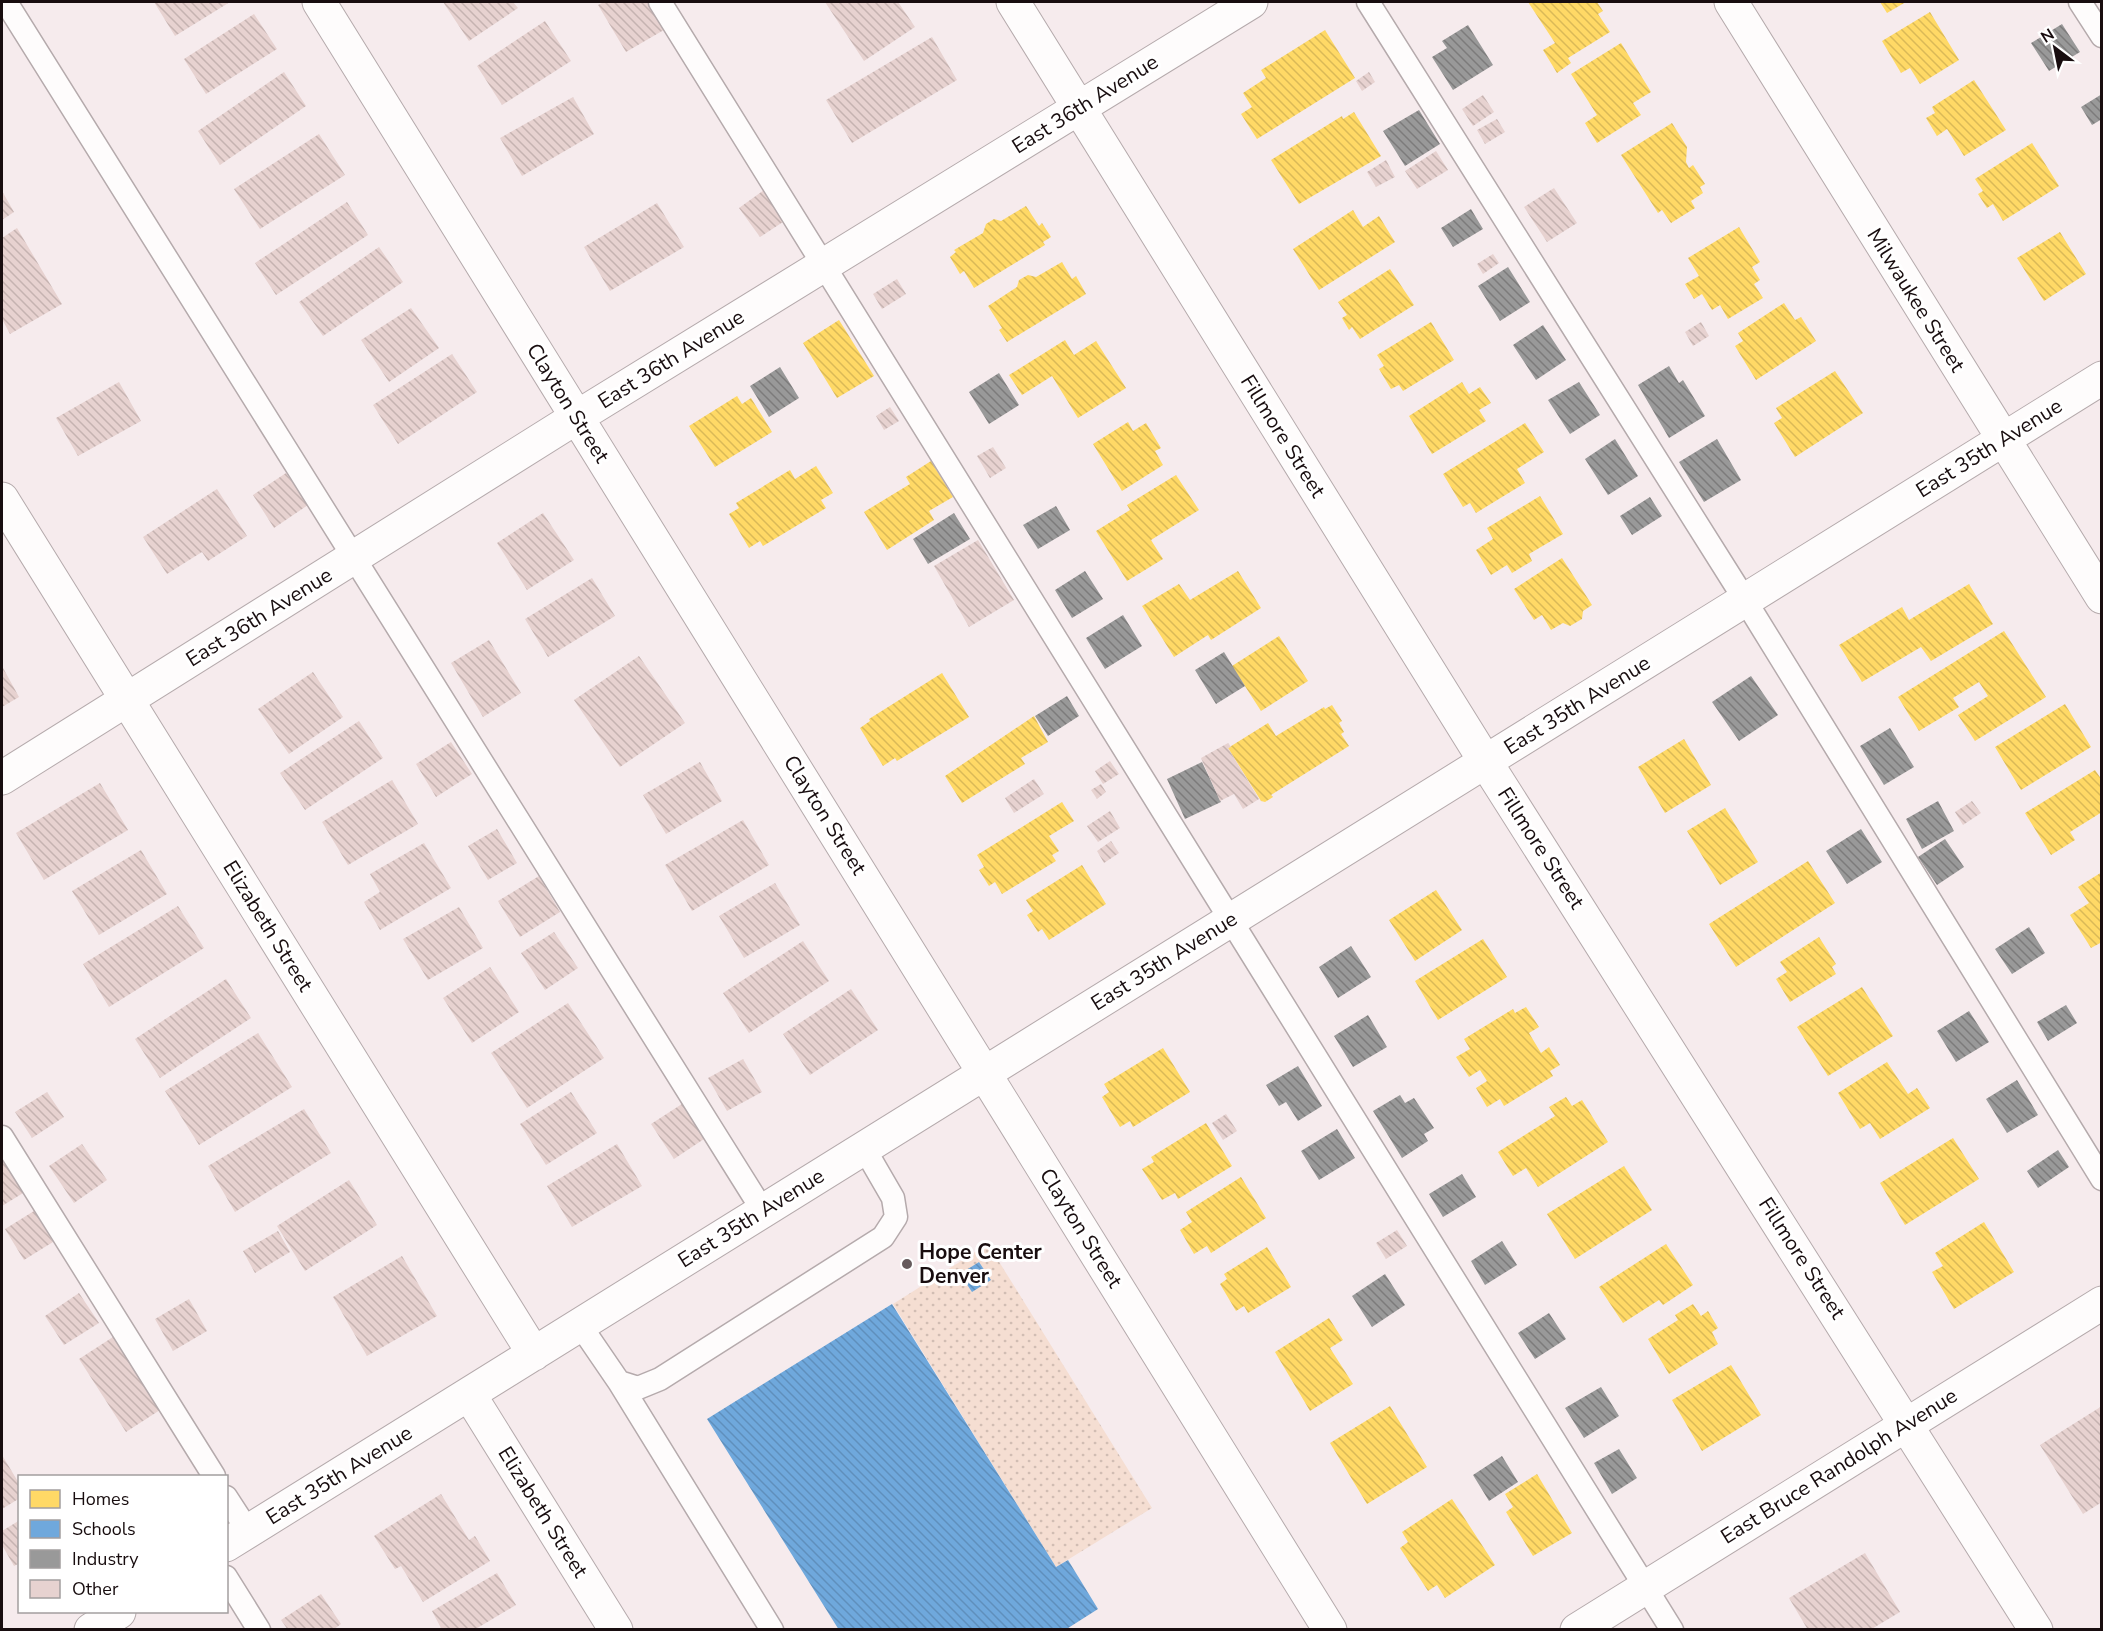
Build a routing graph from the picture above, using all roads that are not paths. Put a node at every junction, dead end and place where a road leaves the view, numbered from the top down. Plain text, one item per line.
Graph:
1 (6, 2) edge
2 (319, 2) edge
3 (660, 2) edge
4 (1013, 2) edge
5 (1251, 2) edge
6 (1368, 2) edge
7 (1731, 2) edge
8 (2080, 2) edge
9 (2102, 36) edge
10 (1080, 108) junction
11 (825, 264) junction
12 (2102, 378) edge
13 (577, 417) junction
14 (2002, 440) junction
15 (2, 499) edge
16 (352, 558) junction
17 (2102, 597) edge
18 (1745, 600) junction
19 (127, 700) junction
20 (1485, 761) junction
21 (2, 778) edge
22 (1231, 919) junction
23 (984, 1073) junction
24 (2, 1137) edge
25 (864, 1148) junction
26 (2102, 1179) edge
27 (763, 1211) junction
28 (2102, 1303) edge
29 (579, 1325) junction
30 (534, 1354) junction
31 (619, 1382) junction
32 (469, 1394) junction
33 (1908, 1424) junction
34 (213, 1475) edge
35 (228, 1504) edge
36 (237, 1538) edge
37 (228, 1579) edge
38 (1646, 1587) junction
39 (117, 1613) edge
40 (91, 1629) edge
41 (259, 1629) edge
42 (616, 1629) edge
43 (772, 1629) edge
44 (1330, 1629) edge
45 (1577, 1629) edge
46 (1672, 1629) edge
47 (2036, 1629) edge

1 - 16 lane
2 - 13 street, Clayton Street
3 - 11 lane
4 - 10 street, Fillmore Street
5 - 10 street, East 36th Avenue
6 - 18 lane
7 - 14 street, Milwaukee Street
8 - 9 lane
10 - 11 street, East 36th Avenue
10 - 20 street, Fillmore Street
11 - 13 street, East 36th Avenue
11 - 22 lane
12 - 14 street, East 35th Avenue
13 - 16 street, East 36th Avenue
13 - 23 street, Clayton Street
14 - 17 street, Milwaukee Street
14 - 18 street, East 35th Avenue
15 - 19 street, Elizabeth Street
16 - 19 street, East 36th Avenue
16 - 27 lane
18 - 20 street, East 35th Avenue
18 - 26 lane
19 - 21 street, East 36th Avenue
19 - 30 street, Elizabeth Street
20 - 22 street, East 35th Avenue
20 - 33 street, Fillmore Street
22 - 23 street, East 35th Avenue
22 - 38 lane
23 - 25 street, East 35th Avenue
23 - 44 street, Clayton Street
24 - 34 lane
25 - 27 street, East 35th Avenue
25 - 31 lane
27 - 29 street, East 35th Avenue
28 - 33 street, East Bruce Randolph Avenue
29 - 30 street, East 35th Avenue
29 - 31 lane
30 - 32 street, East 35th Avenue
31 - 43 lane
32 - 36 street, East 35th Avenue
32 - 42 street, Elizabeth Street
33 - 38 street, East Bruce Randolph Avenue
33 - 47 street, Fillmore Street
35 - 36 lane
37 - 41 lane
38 - 45 street, East Bruce Randolph Avenue
38 - 46 lane
39 - 40 street

